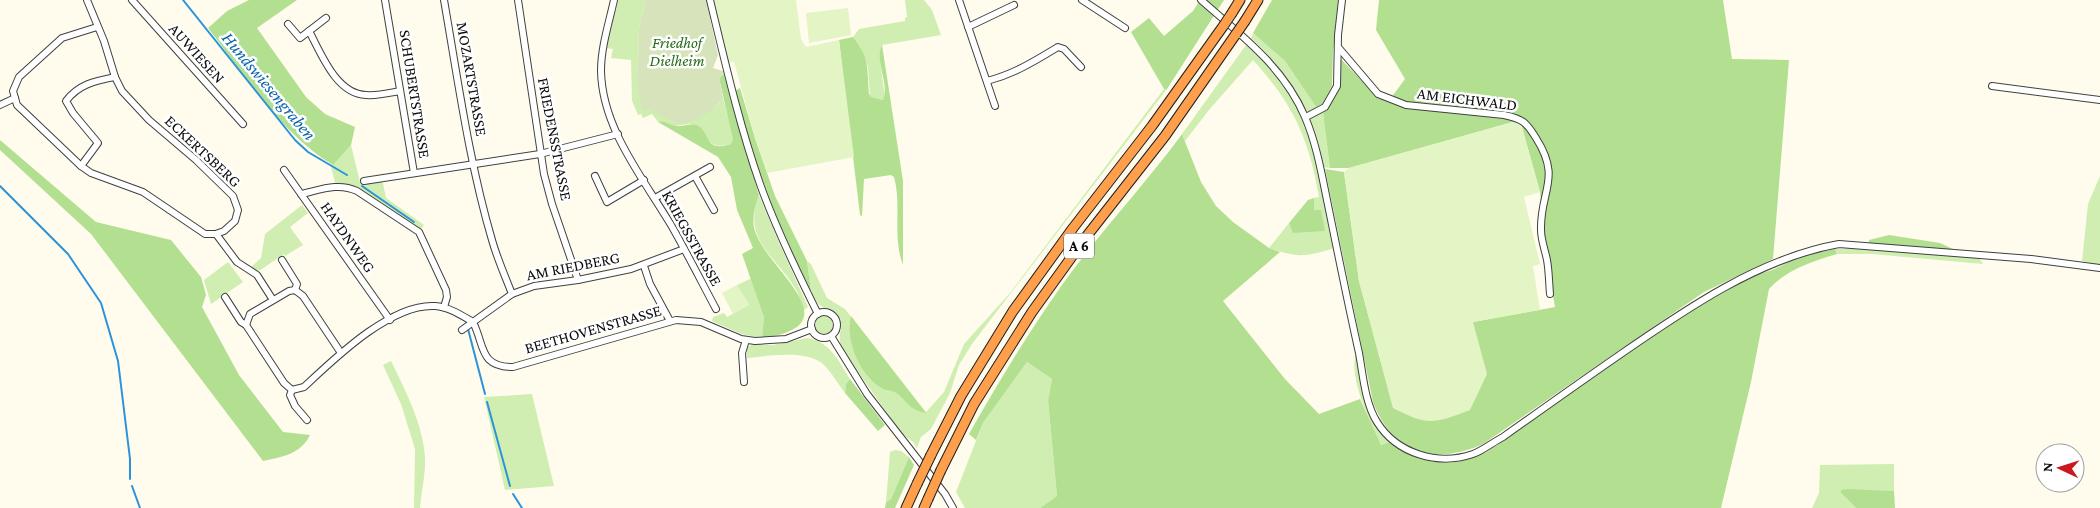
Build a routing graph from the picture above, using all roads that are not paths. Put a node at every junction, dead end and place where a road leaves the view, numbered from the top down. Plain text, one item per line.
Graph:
1 (87, 0) edge
2 (132, 0) edge
3 (385, 0) edge
4 (444, 0) edge
5 (518, 0) edge
6 (614, 0) edge
7 (710, 0) edge
8 (959, 0) edge
9 (1082, 0) edge
10 (1201, 0) edge
11 (1240, 0) edge
12 (1258, 0) edge
13 (1342, 0) edge
14 (1014, 5) dead end
15 (326, 18) dead end
16 (288, 24) dead end
17 (98, 27) junction
18 (968, 27) junction
19 (1125, 28) dead end
20 (309, 32) junction
21 (1338, 47) junction
22 (1081, 67) dead end
23 (115, 77) junction
24 (987, 81) junction
25 (1992, 86) dead end
26 (400, 91) junction
27 (15, 98) junction
28 (2100, 100) edge
29 (0, 105) edge
30 (995, 106) dead end
31 (1306, 117) junction
32 (243, 124) dead end
33 (618, 134) junction
34 (540, 154) junction
35 (474, 164) junction
36 (81, 166) junction
37 (710, 167) dead end
38 (284, 170) dead end
39 (414, 173) junction
40 (595, 176) dead end
41 (695, 176) junction
42 (644, 180) junction
43 (364, 181) dead end
44 (301, 194) junction
45 (655, 198) junction
46 (714, 210) dead end
47 (216, 234) junction
48 (684, 249) junction
49 (282, 260) dead end
50 (644, 266) junction
51 (2100, 268) edge
52 (578, 280) junction
53 (296, 290) junction
54 (512, 294) junction
55 (1550, 294) dead end
56 (225, 297) dead end
57 (273, 300) junction
58 (444, 307) junction
59 (716, 309) dead end
60 (818, 314) junction
61 (390, 320) junction
62 (670, 321) junction
63 (473, 322) junction
64 (246, 325) junction
65 (812, 329) junction
66 (462, 330) dead end
67 (831, 336) junction
68 (746, 340) junction
69 (341, 353) junction
70 (744, 382) dead end
71 (292, 390) junction
72 (307, 420) dead end
73 (906, 508) edge
74 (924, 508) edge
75 (953, 508) edge

1 - 17 street, ECKERTSBERG
2 - 32 street, AUWIESEN
3 - 26 street, SCHUBERTSTRASSE
4 - 35 street, MOZARTSTRASSE
5 - 34 street, FRIEDENSSTRASSE
6 - 33 street, KRIEGSSTRASSE
7 - 60 street
8 - 18 street
9 - 19 street
10 - 31 street
11 - 73 highway, A 6, bridge
12 - 74 highway, A 6, bridge
13 - 21 street
14 - 18 street
15 - 20 street
16 - 20 street
17 - 23 street, ECKERTSBERG
17 - 27 street
18 - 24 street
20 - 26 street
21 - 31 street
21 - 55 street, AM EICHWALD
22 - 24 street
23 - 36 street
23 - 47 street, ECKERTSBERG
24 - 30 street
25 - 28 street
26 - 39 street, SCHUBERTSTRASSE
27 - 29 street
27 - 36 street
31 - 51 street
33 - 34 street
33 - 42 street, KRIEGSSTRASSE
34 - 35 street
34 - 52 street, FRIEDENSSTRASSE
35 - 39 street
35 - 54 street, MOZARTSTRASSE
36 - 47 street
37 - 41 street
38 - 44 street, HAYDNWEG
39 - 43 street, SCHUBERTSTRASSE
40 - 42 street, KRIEGSSTRASSE
41 - 45 street
41 - 46 street
42 - 45 street, KRIEGSSTRASSE
44 - 58 street
44 - 61 street, HAYDNWEG
45 - 48 street, KRIEGSSTRASSE
47 - 57 street
48 - 50 street, AM RIEDBERG
48 - 59 street, KRIEGSSTRASSE
49 - 53 street
50 - 52 street, AM RIEDBERG
50 - 62 street
52 - 54 street, AM RIEDBERG
53 - 57 street
53 - 69 street
54 - 63 street, AM RIEDBERG
56 - 64 street
57 - 64 street
58 - 61 street
58 - 63 street
60 - 65 street
60 - 67 street
61 - 69 street
62 - 63 street, BEETHOVENSTRASSE
62 - 68 street, BEETHOVENSTRASSE
63 - 66 street, AM RIEDBERG
64 - 71 street
65 - 67 street
65 - 68 street, BEETHOVENSTRASSE
67 - 75 street
68 - 70 street
69 - 71 street
71 - 72 street

